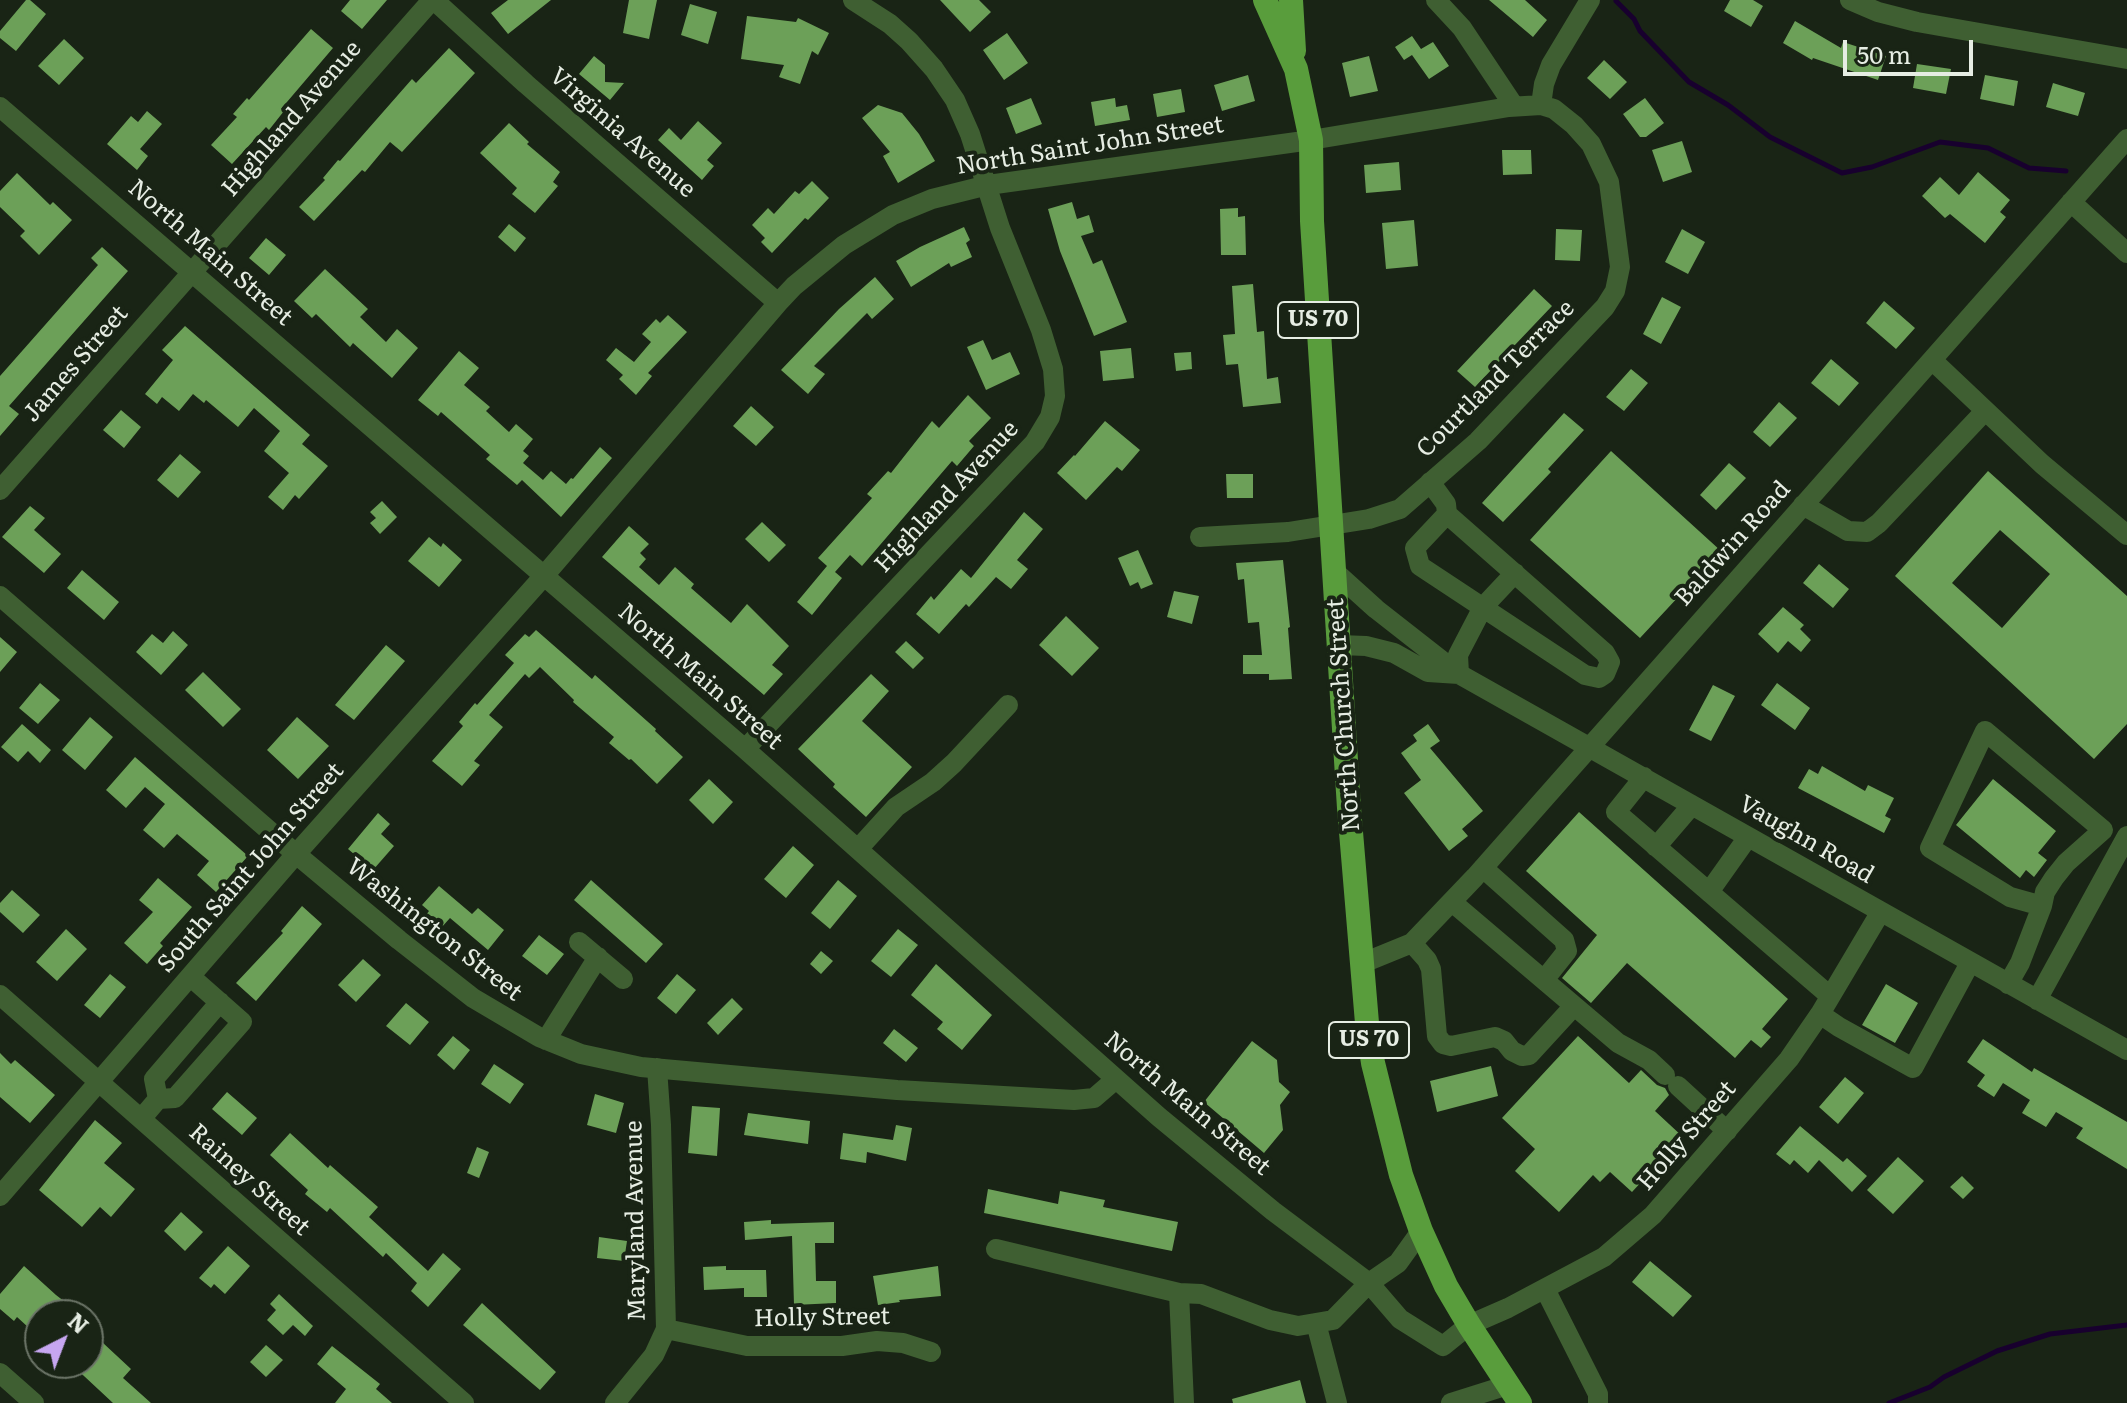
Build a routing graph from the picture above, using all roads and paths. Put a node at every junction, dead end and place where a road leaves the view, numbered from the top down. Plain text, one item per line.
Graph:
1 (433, 0) edge
2 (853, 0) edge
3 (1265, 0) edge
4 (1291, 0) edge
5 (1436, 0) edge
6 (1590, 0) edge
7 (1850, 0) edge
8 (1880, 6) edge
9 (2127, 59) edge
10 (1296, 69) junction
11 (1541, 105) junction
12 (1514, 106) junction
13 (0, 107) edge
14 (2127, 139) edge
15 (1311, 140) junction
16 (988, 185) junction
17 (2071, 202) junction
18 (2127, 253) edge
19 (192, 272) junction
20 (778, 303) junction
21 (1932, 360) junction
22 (1985, 411) junction
23 (1430, 482) junction
24 (0, 490) edge
25 (1803, 505) junction
26 (1447, 514) junction
27 (1332, 525) junction
28 (2127, 535) edge
29 (1200, 537) dead end
30 (1335, 572) junction
31 (1515, 573) junction
32 (543, 577) junction
33 (0, 596) edge
34 (1483, 607) junction
35 (1340, 645) junction
36 (1459, 674) junction
37 (1008, 705) dead end
38 (1590, 747) junction
39 (745, 749) junction
40 (1644, 777) junction
41 (1692, 805) junction
42 (2127, 824) edge
43 (2103, 830) junction
44 (2127, 836) edge
45 (1748, 837) junction
46 (1656, 847) junction
47 (858, 849) junction
48 (296, 854) junction
49 (1483, 868) junction
50 (1709, 892) junction
51 (1452, 902) junction
52 (2042, 906) junction
53 (1880, 913) junction
54 (579, 942) dead end
55 (1412, 943) junction
56 (598, 957) junction
57 (1363, 963) junction
58 (1970, 963) junction
59 (191, 977) junction
60 (623, 979) dead end
61 (1544, 980) junction
62 (2008, 984) junction
63 (0, 995) edge
64 (2037, 1000) junction
65 (220, 1002) junction
66 (1825, 1005) junction
67 (1574, 1006) junction
68 (546, 1040) junction
69 (2127, 1050) edge
70 (657, 1068) junction
71 (1116, 1079) junction
72 (100, 1083) junction
73 (158, 1099) junction
74 (141, 1119) junction
75 (1727, 1131) junction
76 (0, 1196) edge
77 (1421, 1231) junction
78 (996, 1249) dead end
79 (1369, 1283) junction
80 (1545, 1289) junction
81 (1179, 1293) junction
82 (1316, 1323) junction
83 (1469, 1325) junction
84 (666, 1329) junction
85 (931, 1352) dead end
86 (0, 1373) edge
87 (1514, 1394) edge
88 (34, 1403) edge
89 (464, 1403) edge
90 (615, 1403) edge
91 (1184, 1403) edge
92 (1337, 1403) edge
93 (1451, 1403) edge
94 (1598, 1403) edge

1 - 19 street, Highland Avenue
1 - 20 street, Virginia Avenue
2 - 16 street, Highland Avenue
3 - 10 main road, North Church Street / US 70
4 - 10 main road, US 70
5 - 12 street
6 - 11 street
7 - 8 street
8 - 9 street
10 - 15 main road, North Church Street / US 70
11 - 12 street, North Saint John Street
11 - 23 street, Courtland Terrace
12 - 15 street, North Saint John Street
13 - 19 street, North Main Street
14 - 17 street, Baldwin Road
15 - 16 street, North Saint John Street
15 - 27 main road, North Church Street / US 70
16 - 20 street, North Saint John Street
16 - 39 street, Highland Avenue
17 - 18 street
17 - 21 street, Baldwin Road
19 - 24 street, James Street
19 - 32 street, North Main Street
20 - 32 street, North Saint John Street
21 - 22 street
21 - 25 street, Baldwin Road
22 - 25 street
22 - 28 street
23 - 26 street
23 - 27 street, Courtland Terrace
25 - 38 street, Baldwin Road
26 - 31 street
26 - 34 street
27 - 29 street, Courtland Terrace
27 - 30 main road, North Church Street / US 70
30 - 35 main road, North Church Street / US 70
30 - 36 street, Vaughn Road
31 - 34 street
31 - 34 street
32 - 39 street, North Main Street
32 - 48 street, South Saint John Street
33 - 48 street, Washington Street
34 - 36 street
35 - 36 street, Vaughn Road
35 - 57 main road, North Church Street / US 70
36 - 38 street, Vaughn Road
37 - 47 street
38 - 40 street, Vaughn Road
38 - 49 street, Baldwin Road
39 - 47 street, North Main Street
40 - 41 street, Vaughn Road
40 - 46 street
41 - 45 street, Vaughn Road
41 - 46 street
42 - 43 street
43 - 52 street
43 - 52 street
44 - 64 street
45 - 50 street
45 - 53 street, Vaughn Road
46 - 50 street
47 - 71 street, North Main Street
48 - 59 street, South Saint John Street
48 - 68 street, Washington Street
49 - 51 street, Baldwin Road
49 - 61 street
50 - 66 street
51 - 55 street, Baldwin Road
51 - 61 street
52 - 62 street
53 - 58 street, Vaughn Road
53 - 66 street, Holly Street
54 - 56 street
55 - 57 street, Baldwin Road
55 - 67 street
56 - 60 street
56 - 68 street
57 - 77 main road, North Church Street / US 70
58 - 62 street, Vaughn Road
58 - 66 street
59 - 65 street
59 - 72 street, South Saint John Street
61 - 67 street
62 - 64 street, Vaughn Road
63 - 72 street, Rainey Street
64 - 69 street, Vaughn Road
65 - 73 street
65 - 73 street
66 - 75 street, Holly Street
67 - 75 street
68 - 70 street, Washington Street
70 - 71 street, Washington Street
70 - 84 street, Maryland Avenue
71 - 79 street, North Main Street
72 - 74 street, Rainey Street
72 - 76 street, South Saint John Street
73 - 74 street
74 - 89 street, Rainey Street
75 - 80 street, Holly Street
77 - 79 street
77 - 83 main road, North Church Street / US 70
78 - 81 street
79 - 82 street
79 - 83 street, North Main Street
80 - 83 street, Holly Street
80 - 94 street
81 - 82 street
81 - 91 street
82 - 92 street
83 - 87 main road, North Church Street / US 70
84 - 85 street, Holly Street
84 - 90 street, Maryland Avenue
86 - 88 street
87 - 93 street

